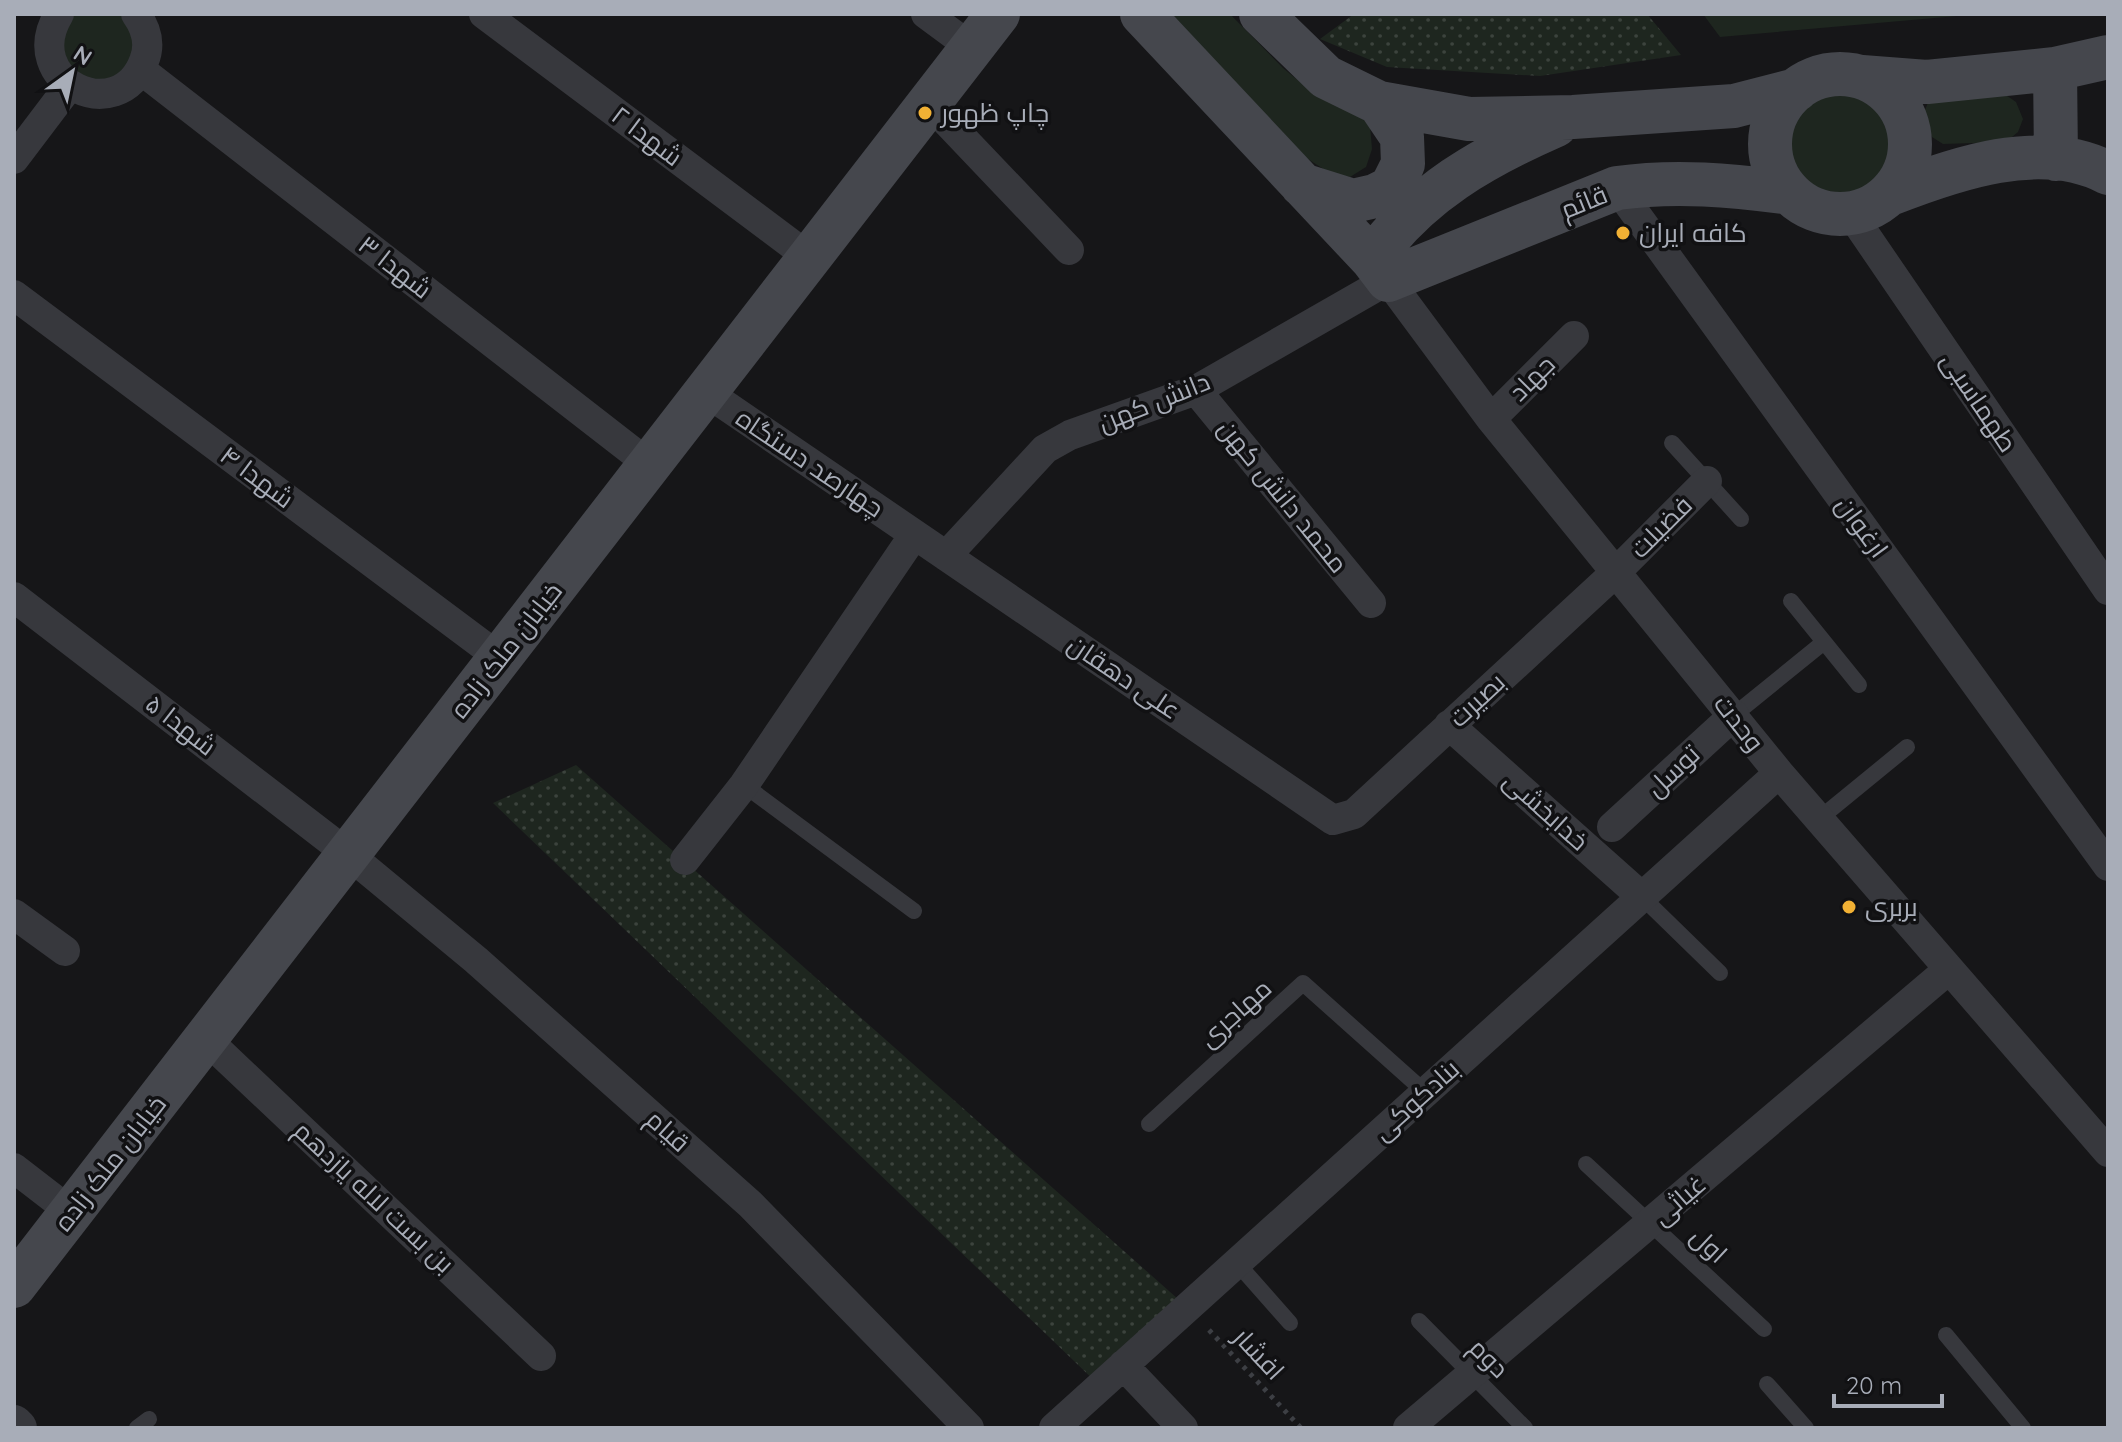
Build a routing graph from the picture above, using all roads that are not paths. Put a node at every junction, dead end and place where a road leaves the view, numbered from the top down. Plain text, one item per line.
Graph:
1 (59, 14) edge
2 (136, 14) edge
3 (484, 14) edge
4 (926, 14) edge
5 (998, 14) edge
6 (1142, 14) edge
7 (1261, 14) edge
8 (972, 48) junction
9 (2108, 57) edge
10 (2055, 69) junction
11 (141, 70) junction
12 (1862, 77) junction
13 (70, 85) junction
14 (1796, 90) junction
15 (929, 103) junction
16 (1379, 103) junction
17 (1573, 117) junction
18 (14, 159) edge
19 (2056, 159) junction
20 (2108, 173) edge
21 (1302, 185) junction
22 (1617, 188) junction
23 (1790, 193) junction
24 (1890, 194) junction
25 (1851, 214) junction
26 (1069, 250) dead end
27 (810, 258) junction
28 (1380, 269) junction
29 (14, 295) edge
30 (1574, 336) dead end
31 (1196, 390) junction
32 (706, 392) junction
33 (1491, 419) junction
34 (1672, 443) dead end
35 (650, 465) junction
36 (1707, 481) junction
37 (1741, 519) dead end
38 (914, 535) junction
39 (946, 556) junction
40 (1616, 572) junction
41 (2108, 590) edge
42 (14, 597) edge
43 (1791, 601) dead end
44 (1371, 603) dead end
45 (1824, 642) junction
46 (500, 658) junction
47 (1859, 685) dead end
48 (1734, 715) junction
49 (1449, 725) junction
50 (1907, 747) dead end
51 (1779, 773) junction
52 (744, 785) junction
53 (1819, 819) junction
54 (1333, 820) joint
55 (1612, 827) dead end
56 (348, 854) junction
57 (685, 860) dead end
58 (2108, 866) edge
59 (1642, 897) junction
60 (914, 911) dead end
61 (14, 914) edge
62 (65, 951) dead end
63 (1948, 970) junction
64 (1720, 973) dead end
65 (206, 1039) junction
66 (1425, 1092) junction
67 (1149, 1124) dead end
68 (2108, 1152) edge
69 (1586, 1164) dead end
70 (14, 1168) edge
71 (71, 1212) junction
72 (1650, 1224) junction
73 (1237, 1263) junction
74 (14, 1286) edge
75 (1419, 1321) dead end
76 (1290, 1323) dead end
77 (1764, 1329) dead end
78 (1946, 1335) dead end
79 (541, 1356) dead end
80 (1123, 1365) junction
81 (1473, 1375) junction
82 (1767, 1384) dead end
83 (14, 1424) edge
84 (18, 1428) edge
85 (969, 1428) edge
86 (1054, 1428) edge
87 (1183, 1428) edge
88 (1408, 1428) edge
89 (1525, 1428) edge
90 (1806, 1428) edge
91 (2023, 1428) edge

1 - 13 street
2 - 11 street
3 - 27 street, شهدا ۲
4 - 8 street
5 - 8 main road, خیابان ملک زاده
6 - 21 main road
7 - 16 main road
8 - 15 main road, خیابان ملک زاده
9 - 10 main road
10 - 12 main road
10 - 19 main road
11 - 13 street
11 - 35 street, شهدا ۳
12 - 14 main road
12 - 24 main road
13 - 18 street
14 - 17 main road
14 - 23 main road
15 - 26 street
15 - 27 main road, خیابان ملک زاده
16 - 17 main road
16 - 21 main road
17 - 28 main road
19 - 20 main road
19 - 24 main road
21 - 28 main road
22 - 23 main road, قائم
22 - 28 main road, قائم
22 - 58 street, ارغوان
23 - 25 main road
24 - 25 main road
25 - 41 street, طهماسبی
27 - 32 main road, خیابان ملک زاده
28 - 31 street, دانش کهن
28 - 33 street, وحدت
29 - 46 street, شهدا ۴
30 - 33 street, جهاد
31 - 39 street, دانش کهن
31 - 44 street, محمد دانش کهن
32 - 35 main road, خیابان ملک زاده
32 - 38 street, چهارصد دستگاه
33 - 40 street, وحدت
34 - 36 lane
35 - 46 main road, خیابان ملک زاده
36 - 37 lane
36 - 40 street, فضیلت
38 - 39 street, علی دهقان
38 - 52 street
39 - 54 street, علی دهقان
40 - 48 street, وحدت
40 - 49 street, بصیرت
42 - 56 street, شهدا ۵
43 - 45 lane
45 - 47 lane
45 - 48 lane
46 - 56 main road, خیابان ملک زاده
48 - 51 street, وحدت
48 - 55 street, توسل
49 - 54 street, بصیرت
49 - 59 street, خدابخشی
50 - 53 lane
51 - 53 street, وحدت
51 - 59 street, بنادکوکی
52 - 57 street
52 - 60 lane
53 - 63 street, وحدت
56 - 65 main road, خیابان ملک زاده
56 - 85 street, قیام
59 - 64 lane
59 - 66 street, بنادکوکی
61 - 62 street
63 - 68 street, وحدت
63 - 72 street, غیاثی
65 - 71 main road, خیابان ملک زاده
65 - 79 street, بن بست لاله یازدهم
66 - 67 lane, مهاجری
66 - 73 street, بنادکوکی
69 - 72 lane, اول
70 - 71 street
71 - 74 main road, خیابان ملک زاده
72 - 77 lane, اول
72 - 81 street, غیاثی
73 - 76 lane
73 - 80 street, بنادکوکی
75 - 81 lane, دوم
78 - 91 lane
80 - 86 street, بنادکوکی
80 - 87 street
81 - 88 street, غیاثی
81 - 89 lane, دوم
82 - 90 lane
83 - 84 street

